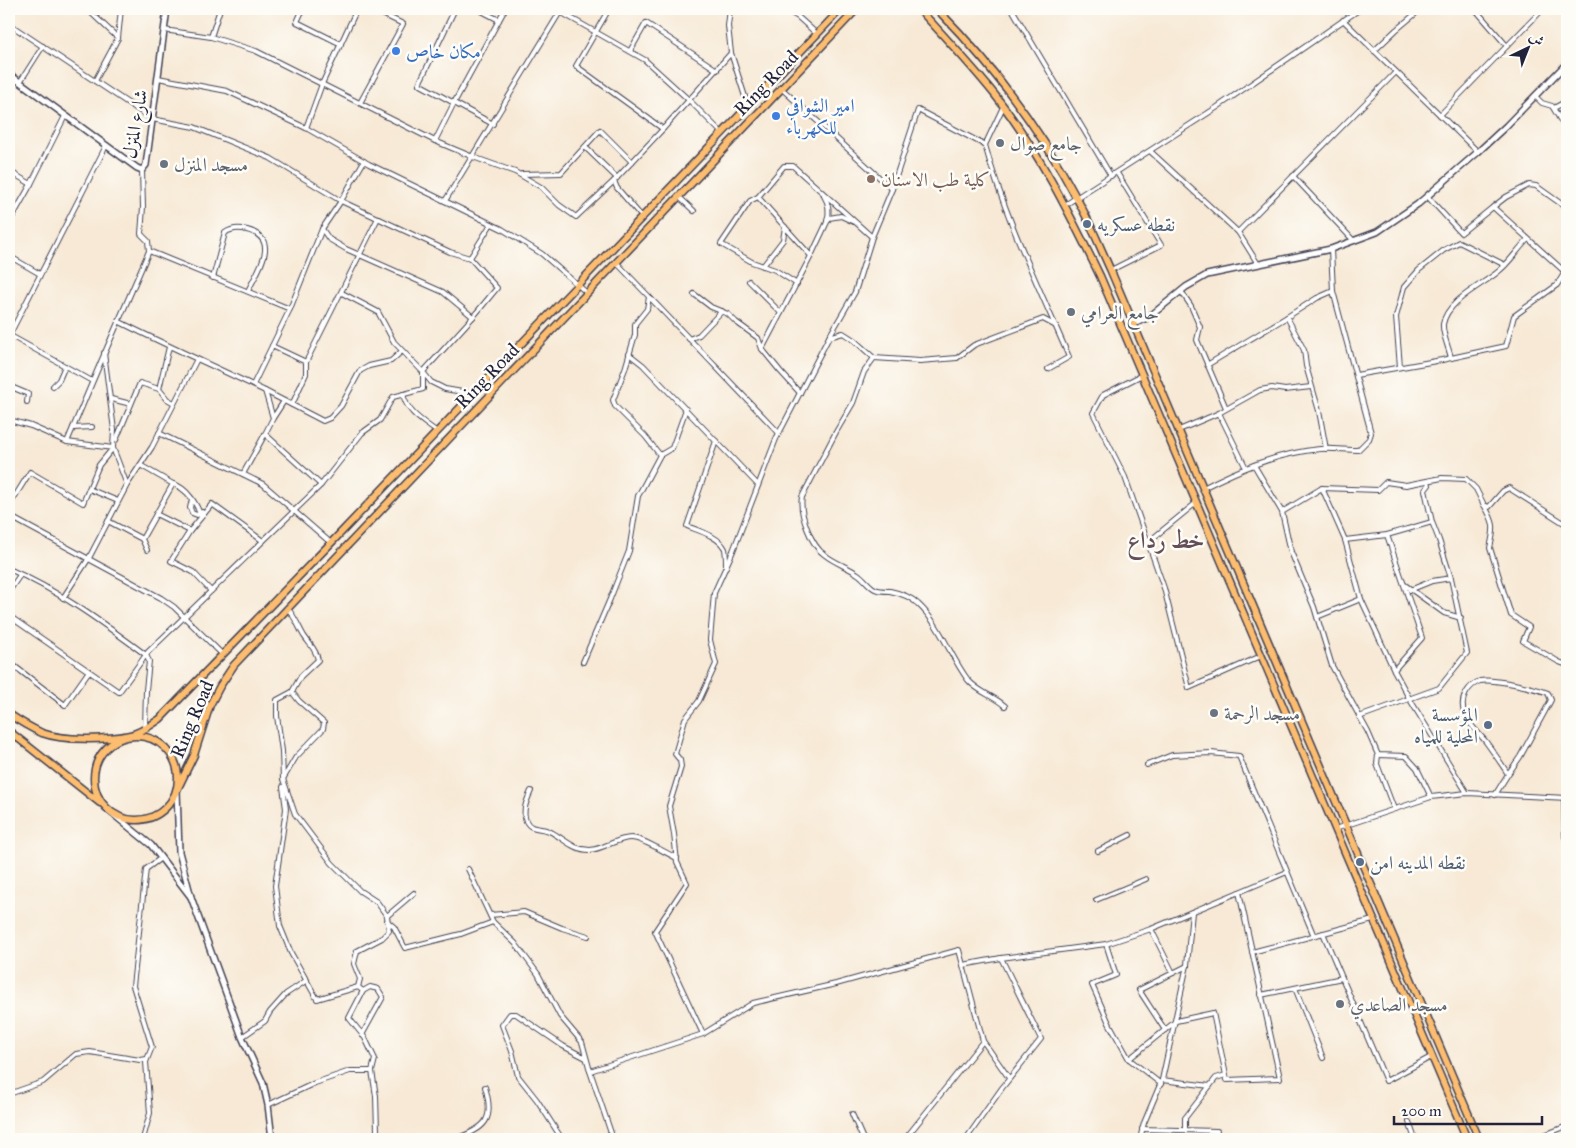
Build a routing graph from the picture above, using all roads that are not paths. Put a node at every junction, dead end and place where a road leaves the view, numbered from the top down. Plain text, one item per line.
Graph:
1 (87, 9) edge
2 (121, 9) edge
3 (167, 9) edge
4 (220, 9) edge
5 (303, 9) edge
6 (357, 9) edge
7 (372, 9) edge
8 (455, 9) edge
9 (478, 9) edge
10 (505, 9) edge
11 (555, 9) edge
12 (609, 9) edge
13 (730, 9) edge
14 (784, 9) edge
15 (841, 9) edge
16 (857, 9) edge
17 (919, 9) edge
18 (937, 9) edge
19 (1012, 9) edge
20 (1360, 9) edge
21 (1413, 9) edge
22 (1421, 9) edge
23 (1475, 9) edge
24 (1543, 9) edge
25 (560, 12) junction
26 (1416, 14) junction
27 (946, 18) junction
28 (499, 20) junction
29 (1343, 20) junction
30 (9, 24) edge
31 (937, 28) junction
32 (164, 30) junction
33 (597, 32) junction
34 (817, 34) junction
35 (211, 37) junction
36 (118, 38) junction
37 (341, 44) junction
38 (43, 46) junction
39 (1507, 46) junction
40 (630, 51) junction
41 (1374, 51) junction
42 (731, 53) junction
43 (1567, 63) edge
44 (717, 70) junction
45 (1396, 72) junction
46 (9, 74) edge
47 (158, 78) junction
48 (95, 81) junction
49 (20, 82) junction
50 (322, 84) junction
51 (781, 88) junction
52 (1535, 96) junction
53 (690, 101) junction
54 (1567, 101) edge
55 (360, 103) junction
56 (454, 103) junction
57 (748, 106) junction
58 (1003, 107) junction
59 (1554, 108) junction
60 (1440, 115) junction
61 (65, 116) junction
62 (152, 119) junction
63 (493, 124) junction
64 (306, 128) junction
65 (663, 129) junction
66 (1567, 131) edge
67 (722, 133) junction
68 (435, 141) junction
69 (986, 145) junction
70 (106, 146) junction
71 (585, 147) junction
72 (1150, 151) junction
73 (1478, 152) junction
74 (473, 157) junction
75 (364, 161) junction
76 (632, 162) junction
77 (142, 170) junction
78 (9, 171) edge
79 (1116, 173) junction
80 (520, 174) junction
81 (1111, 176) junction
82 (1294, 176) junction
83 (615, 180) junction
84 (31, 184) junction
85 (892, 189) junction
86 (667, 191) junction
87 (822, 192) junction
88 (1427, 196) junction
89 (677, 198) junction
90 (758, 198) junction
91 (1077, 198) junction
92 (341, 201) junction
93 (445, 201) junction
94 (1065, 205) junction
95 (1493, 207) junction
96 (1567, 208) edge
97 (694, 211) dead end
98 (642, 217) junction
99 (378, 218) junction
100 (9, 223) edge
101 (857, 223) junction
102 (491, 224) junction
103 (827, 224) junction
104 (785, 228) junction
105 (322, 229) junction
106 (1238, 232) junction
107 (872, 237) junction
108 (1528, 239) junction
109 (1354, 241) junction
110 (1332, 249) junction
111 (150, 251) junction
112 (361, 254) junction
113 (9, 256) edge
114 (811, 256) junction
115 (470, 258) junction
116 (616, 262) junction
117 (1258, 264) junction
118 (1505, 265) junction
119 (763, 266) junction
120 (1111, 271) junction
121 (40, 274) junction
122 (1100, 276) junction
123 (213, 278) junction
124 (749, 281) dead end
125 (578, 284) junction
126 (796, 284) junction
127 (248, 291) junction
128 (1181, 291) junction
129 (1333, 291) junction
130 (342, 292) junction
131 (587, 293) junction
132 (694, 294) dead end
133 (649, 297) junction
134 (290, 309) junction
135 (722, 311) junction
136 (781, 313) junction
137 (472, 317) junction
138 (1287, 317) junction
139 (118, 321) junction
140 (1134, 324) junction
141 (1056, 326) junction
142 (9, 336) edge
143 (829, 337) junction
144 (689, 339) junction
145 (272, 346) junction
146 (169, 347) junction
147 (762, 349) junction
148 (402, 351) junction
149 (104, 353) junction
150 (629, 354) junction
151 (874, 358) junction
152 (1451, 358) junction
153 (197, 359) junction
154 (306, 362) junction
155 (1208, 364) junction
156 (65, 366) junction
157 (1400, 367) junction
158 (1048, 369) dead end
159 (424, 372) junction
160 (1142, 375) junction
161 (1356, 375) junction
162 (92, 381) junction
163 (253, 385) junction
164 (9, 386) edge
165 (53, 386) dead end
166 (1311, 386) junction
167 (159, 389) junction
168 (265, 391) junction
169 (800, 393) junction
170 (403, 394) junction
171 (474, 394) junction
172 (111, 399) junction
173 (284, 401) junction
174 (27, 402) dead end
175 (174, 403) junction
176 (131, 404) junction
177 (292, 405) junction
178 (1226, 408) junction
179 (686, 409) junction
180 (1219, 413) junction
181 (273, 418) junction
182 (9, 420) edge
183 (92, 427) dead end
184 (73, 428) junction
185 (1179, 430) junction
186 (438, 432) junction
187 (159, 433) junction
188 (779, 433) junction
189 (265, 434) junction
190 (716, 441) junction
191 (67, 442) junction
192 (115, 442) junction
193 (113, 448) junction
194 (1326, 449) junction
195 (660, 455) junction
196 (140, 465) junction
197 (1254, 465) junction
198 (1246, 468) junction
199 (243, 474) junction
200 (1428, 481) junction
201 (173, 484) junction
202 (127, 485) junction
203 (321, 485) junction
204 (758, 485) junction
205 (1203, 488) junction
206 (1322, 488) junction
207 (89, 489) junction
208 (192, 499) junction
209 (118, 501) junction
210 (1196, 503) junction
211 (1484, 505) junction
212 (9, 506) edge
213 (293, 512) junction
214 (1282, 512) junction
215 (156, 514) junction
216 (200, 515) junction
217 (9, 516) edge
218 (108, 521) junction
219 (1432, 522) junction
220 (1567, 525) edge
221 (190, 531) junction
222 (1387, 536) junction
223 (142, 539) junction
224 (1345, 540) junction
225 (263, 541) junction
226 (1147, 543) junction
227 (331, 544) junction
228 (147, 550) dead end
229 (89, 558) junction
230 (726, 568) junction
231 (9, 569) edge
232 (20, 575) junction
233 (1451, 578) junction
234 (1404, 584) junction
235 (1411, 589) junction
236 (211, 591) junction
237 (9, 592) edge
238 (1407, 593) junction
239 (63, 598) junction
240 (1362, 599) junction
241 (1253, 607) junction
242 (287, 608) junction
243 (1241, 609) junction
244 (9, 616) edge
245 (185, 617) junction
246 (1317, 617) junction
247 (1461, 618) junction
248 (146, 655) junction
249 (223, 655) junction
250 (1261, 656) junction
251 (9, 662) edge
252 (583, 662) dead end
253 (1567, 664) edge
254 (1280, 669) junction
255 (1394, 670) junction
256 (89, 671) junction
257 (1268, 672) junction
258 (292, 692) junction
259 (1409, 698) junction
260 (1005, 706) dead end
261 (9, 714) edge
262 (1359, 717) junction
263 (145, 729) junction
264 (9, 731) edge
265 (131, 735) junction
266 (1378, 756) junction
267 (1147, 765) dead end
268 (1508, 774) junction
269 (283, 779) junction
270 (178, 790) junction
271 (531, 791) dead end
272 (1467, 794) junction
273 (1495, 795) junction
274 (1431, 797) junction
275 (1566, 798) edge
276 (1394, 809) junction
277 (108, 810) junction
278 (1346, 825) junction
279 (1334, 829) junction
280 (1130, 836) dead end
281 (1567, 839) edge
282 (1098, 851) dead end
283 (161, 858) junction
284 (677, 858) junction
285 (468, 869) dead end
286 (1287, 872) junction
287 (1146, 880) dead end
288 (1370, 882) junction
289 (1358, 886) junction
290 (1239, 892) junction
291 (414, 893) dead end
292 (191, 897) junction
293 (1096, 900) dead end
294 (1192, 912) junction
295 (490, 915) junction
296 (386, 916) junction
297 (1373, 920) junction
298 (387, 921) junction
299 (493, 922) junction
300 (1150, 929) junction
301 (1323, 933) junction
302 (588, 936) dead end
303 (1314, 936) junction
304 (1106, 944) junction
305 (1252, 952) junction
306 (1001, 958) junction
307 (963, 965) junction
308 (1187, 965) junction
309 (1173, 973) junction
310 (1342, 978) junction
311 (307, 980) junction
312 (358, 987) junction
313 (1295, 988) junction
314 (363, 991) junction
315 (1261, 995) junction
316 (1176, 1021) junction
317 (1165, 1030) junction
318 (703, 1034) junction
319 (362, 1035) junction
320 (242, 1037) junction
321 (983, 1041) junction
322 (1432, 1057) junction
323 (147, 1058) junction
324 (586, 1058) junction
325 (1129, 1058) junction
326 (1323, 1058) dead end
327 (372, 1071) junction
328 (590, 1071) junction
329 (1226, 1075) junction
330 (1009, 1078) junction
331 (1162, 1082) junction
332 (1210, 1086) junction
333 (485, 1087) dead end
334 (1567, 1091) edge
335 (9, 1094) edge
336 (1567, 1098) edge
337 (268, 1105) junction
338 (852, 1114) dead end
339 (1409, 1122) dead end
340 (1567, 1126) edge
341 (1142, 1129) junction
342 (1184, 1130) junction
343 (1217, 1131) dead end
344 (143, 1139) edge
345 (272, 1139) edge
346 (379, 1139) edge
347 (455, 1139) edge
348 (562, 1139) edge
349 (613, 1139) edge
350 (863, 1139) edge
351 (905, 1139) edge
352 (966, 1139) edge
353 (1140, 1139) edge
354 (1415, 1139) edge
355 (1467, 1139) edge
356 (1479, 1139) edge
357 (1536, 1139) edge

1 - 36 street
2 - 36 street
3 - 32 street, شارع المنزل
4 - 35 street
5 - 37 street
6 - 37 street
7 - 55 street
8 - 56 street
9 - 28 street
10 - 28 street
11 - 25 street
12 - 33 street
13 - 42 street
14 - 34 street
15 - 34 main road, Ring Road
16 - 51 main road, Ring Road
17 - 31 main road
18 - 27 main road
19 - 81 street
20 - 29 street
21 - 26 street
22 - 26 street
23 - 39 street
24 - 39 street
25 - 33 street
25 - 63 street
26 - 41 street
27 - 31 main road
27 - 91 main road
28 - 56 street
29 - 41 street
29 - 72 street
30 - 38 street
31 - 58 main road
32 - 35 street
32 - 47 street, شارع المنزل
33 - 40 street
33 - 65 street
34 - 57 main road, Ring Road
35 - 50 street
36 - 48 street
37 - 50 street
38 - 48 street
38 - 49 street
39 - 60 street
40 - 44 street
40 - 53 street
41 - 45 street
42 - 44 street
42 - 57 street
43 - 52 street
44 - 53 street
45 - 60 street
45 - 82 street
46 - 49 street, شارع المنزل
47 - 62 street, شارع المنزل
47 - 64 street
48 - 62 street
49 - 61 street, شارع المنزل
50 - 55 street
50 - 64 street
51 - 85 street
51 - 89 main road, Ring Road
52 - 59 street
52 - 73 street
53 - 65 street
53 - 67 street
54 - 59 street
55 - 68 street
56 - 63 street
56 - 68 street
57 - 67 main road, Ring Road
58 - 69 street
58 - 94 main road
59 - 66 street
60 - 73 street
61 - 70 street, شارع المنزل
61 - 84 street
62 - 77 street, شارع المنزل
62 - 92 street
63 - 74 street
64 - 75 street
65 - 76 street
67 - 86 main road, Ring Road
68 - 74 street
69 - 85 street
69 - 141 street
70 - 77 street, شارع المنزل
70 - 121 street
71 - 76 street
71 - 80 street
71 - 83 street
72 - 79 street
72 - 106 street
73 - 88 street
74 - 80 street
74 - 93 street
75 - 92 street
75 - 93 street
76 - 83 street
77 - 111 street
78 - 84 street
79 - 81 street
79 - 120 street
80 - 83 street
81 - 91 street
82 - 106 street
82 - 109 street
83 - 98 street
84 - 100 street
85 - 107 street
86 - 89 main road
86 - 98 main road, Ring Road
87 - 90 street
87 - 101 street
87 - 103 street
88 - 95 street
88 - 109 street
89 - 97 street
89 - 116 main road, Ring Road
90 - 104 street
90 - 119 street
91 - 94 street
91 - 120 main road
92 - 99 street
92 - 105 street
93 - 102 street
94 - 122 main road
95 - 96 street
95 - 108 street
98 - 125 main road, Ring Road
99 - 112 street
99 - 115 street
101 - 103 street
101 - 107 street
102 - 115 street
102 - 125 street
103 - 114 street
104 - 114 street
104 - 119 street
105 - 112 street
105 - 134 street
106 - 117 street
107 - 143 street
108 - 118 street
108 - 152 street
109 - 110 street
110 - 117 street
110 - 129 street
111 - 123 street
111 - 139 street
112 - 130 street
112 - 137 street
113 - 121 street
114 - 126 street
115 - 137 street
116 - 131 main road, Ring Road
116 - 133 street
117 - 128 street
118 - 152 street
118 - 157 street
119 - 126 street
120 - 122 main road
120 - 140 main road
121 - 142 street
122 - 160 main road
123 - 127 street
123 - 127 street
124 - 136 street
125 - 131 street
125 - 171 main road, Ring Road
126 - 136 street
127 - 134 street
128 - 140 street
128 - 155 street
129 - 138 street
129 - 161 street
130 - 148 street
130 - 154 street
131 - 242 main road, Ring Road
132 - 135 street
133 - 144 street
133 - 150 street
134 - 145 street
135 - 144 street
135 - 147 street
136 - 147 street
137 - 159 street
138 - 155 street
138 - 166 street
139 - 146 street
139 - 149 street
140 - 185 main road
141 - 151 street
141 - 158 street
142 - 156 street
143 - 151 street
143 - 169 street
144 - 188 street
145 - 154 street
145 - 163 street
146 - 153 street
146 - 167 street
147 - 169 street
148 - 159 street
148 - 177 street
149 - 162 street
149 - 172 street
150 - 179 street
150 - 195 street
151 - 260 street
152 - 157 street
153 - 163 street
153 - 175 street
154 - 177 street
155 - 178 street
156 - 162 street
156 - 165 street
157 - 161 street
159 - 170 street
159 - 171 street
160 - 210 main road
160 - 226 street
161 - 194 street
162 - 184 street
163 - 168 street
164 - 174 street
166 - 178 street
166 - 194 street
167 - 175 street
167 - 176 street
168 - 173 street
168 - 181 street
169 - 188 street
170 - 186 street
170 - 203 street
171 - 186 main road, Ring Road
172 - 176 street
172 - 192 street
173 - 177 street
173 - 181 street
175 - 187 street
176 - 192 street
178 - 180 street
179 - 190 street
179 - 195 street
180 - 185 street
180 - 198 street
181 - 189 street
182 - 191 street
183 - 184 street
184 - 191 street
185 - 205 main road
186 - 227 main road, Ring Road
187 - 196 street
187 - 199 street
188 - 204 street
189 - 199 street
189 - 203 street
190 - 204 street
190 - 230 street
191 - 193 street
192 - 193 street
193 - 202 street
193 - 207 street
194 - 197 street
195 - 252 street
196 - 201 street
196 - 202 street
197 - 198 street
197 - 214 street
198 - 205 street
199 - 213 street
200 - 206 street
200 - 211 street
200 - 219 street
201 - 208 street
201 - 215 street
202 - 209 street
203 - 213 street
204 - 230 street
205 - 241 main road
206 - 214 street
206 - 224 street
207 - 209 street
207 - 212 street
208 - 216 street
208 - 216 street
209 - 218 street
210 - 226 street
210 - 243 main road
211 - 220 street
211 - 253 street
213 - 225 street
213 - 227 street
214 - 246 street
215 - 221 street
215 - 223 street
216 - 221 street
216 - 225 street
217 - 229 street
218 - 223 street
218 - 229 street
219 - 222 street
219 - 233 street
221 - 236 street
222 - 224 street
222 - 234 street
223 - 228 street
224 - 240 street
225 - 236 street
226 - 250 street
227 - 249 main road, Ring Road
229 - 239 street
229 - 245 street
230 - 284 street
231 - 232 street
232 - 237 street
232 - 239 street
233 - 235 street
233 - 247 street
234 - 235 street
234 - 238 street
235 - 238 street
235 - 247 street
236 - 245 street
238 - 255 street
239 - 248 street
240 - 246 street
240 - 255 street
241 - 243 main road
241 - 254 main road
242 - 258 street
242 - 270 main road, Ring Road
243 - 250 main road
244 - 256 street
245 - 248 street
245 - 249 street
246 - 262 street
247 - 259 street
248 - 256 street
248 - 263 street
249 - 263 main road, Ring Road
250 - 257 main road
251 - 256 street
254 - 257 main road
254 - 278 main road
255 - 259 street
257 - 279 main road
258 - 269 street
258 - 269 street
259 - 262 street
259 - 272 street
261 - 265 main road
262 - 266 street
263 - 265 main road, Ring Road
264 - 277 main road
265 - 270 main road
265 - 277 main road
266 - 274 street
266 - 276 street
267 - 286 street
268 - 268 street
268 - 273 street
269 - 296 street
269 - 311 street
270 - 277 main road
270 - 292 street
271 - 284 street
272 - 273 street
272 - 274 street
273 - 275 street
274 - 276 street
275 - 281 street
276 - 278 street
277 - 283 street
278 - 279 street
278 - 288 main road
279 - 289 main road
280 - 282 street
283 - 292 street
283 - 323 street
284 - 318 street
285 - 295 street
286 - 290 street
286 - 303 street
287 - 293 street
288 - 289 main road
288 - 356 main road
289 - 297 main road
290 - 294 street
290 - 305 street
291 - 296 street
292 - 320 street
294 - 300 street
294 - 308 street
295 - 299 street
295 - 302 street
296 - 298 street
297 - 301 street
297 - 322 main road
298 - 299 street
298 - 312 street
299 - 324 street
300 - 304 street
300 - 309 street
301 - 303 street
301 - 310 street
303 - 305 street
304 - 306 street
304 - 325 street
305 - 315 street
306 - 307 street
306 - 330 street
307 - 318 street
307 - 321 street
308 - 309 street
308 - 316 street
309 - 317 street
310 - 313 street
310 - 322 street
311 - 312 street
311 - 320 street
312 - 314 street
313 - 315 street
313 - 326 street
314 - 319 street
314 - 319 street
315 - 329 street
316 - 317 street
316 - 329 street
316 - 331 street
317 - 325 street
318 - 328 street
319 - 327 street
320 - 337 street
321 - 330 street
321 - 351 street
322 - 355 main road
323 - 335 street
323 - 344 street
324 - 328 street
324 - 348 street
325 - 331 street
327 - 337 street
327 - 346 street
328 - 349 street
329 - 332 street
330 - 352 street
331 - 332 street
331 - 341 street
332 - 342 street
333 - 347 street
334 - 336 street
337 - 345 street
338 - 350 street
339 - 354 street
340 - 357 street
341 - 342 street
341 - 353 street
342 - 343 street

